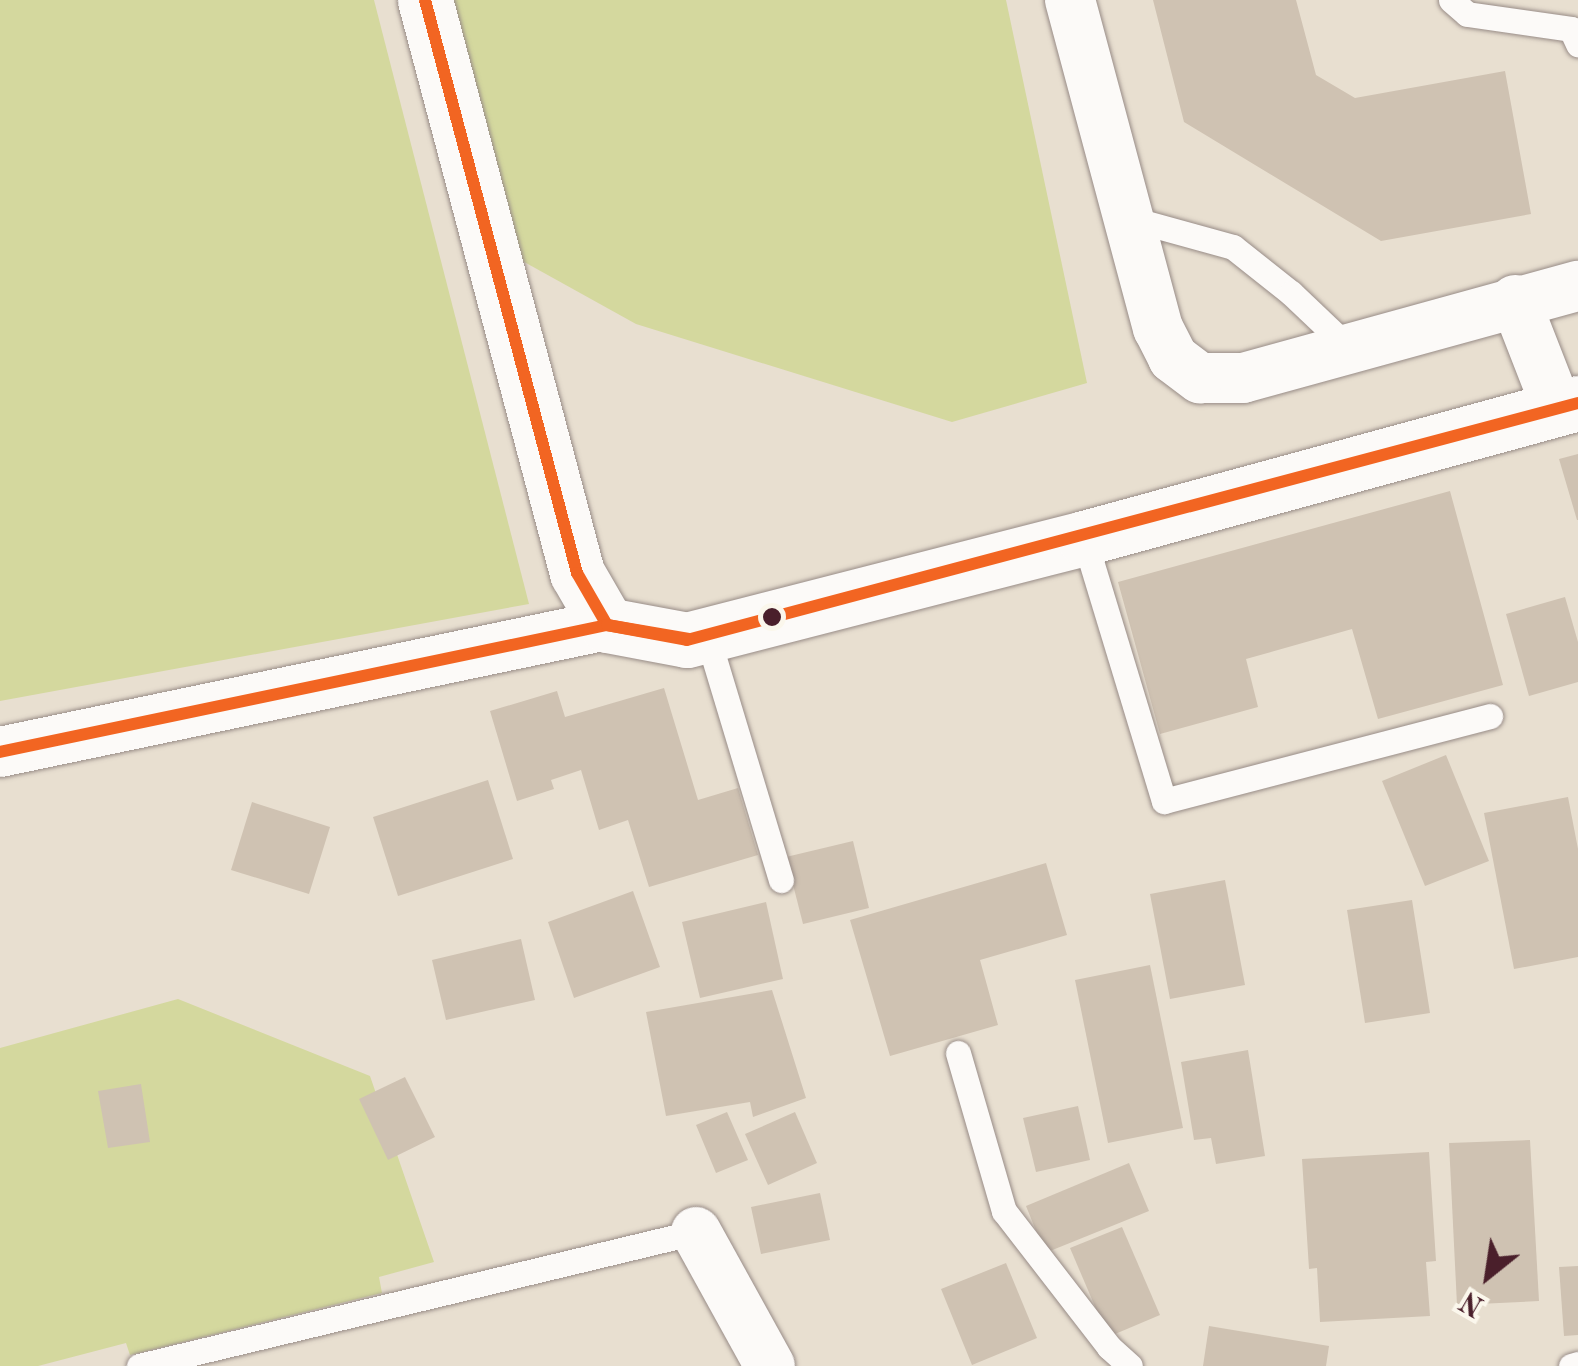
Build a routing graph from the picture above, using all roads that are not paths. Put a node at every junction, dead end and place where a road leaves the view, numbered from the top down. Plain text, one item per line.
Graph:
1 (425, 0) edge
2 (1070, 0) edge
3 (1450, 0) edge
4 (1578, 44) edge
5 (1128, 218) junction
6 (1578, 286) edge
7 (1515, 300) junction
8 (1348, 347) junction
9 (1568, 405) edge
10 (1084, 538) junction
11 (607, 625) junction
12 (707, 635) junction
13 (1490, 716) dead end
14 (0, 752) edge
15 (780, 880) dead end
16 (958, 1053) dead end
17 (696, 1232) joint
18 (140, 1366) edge
19 (770, 1366) edge
20 (1130, 1366) edge

1 - 11 street
2 - 5 street
3 - 4 lane
5 - 8 lane
5 - 8 street
6 - 7 street
7 - 8 street
7 - 9 street
9 - 10 street
10 - 12 street
10 - 13 lane
11 - 12 street
11 - 14 street
12 - 15 lane
16 - 20 lane
17 - 18 lane
17 - 19 street

